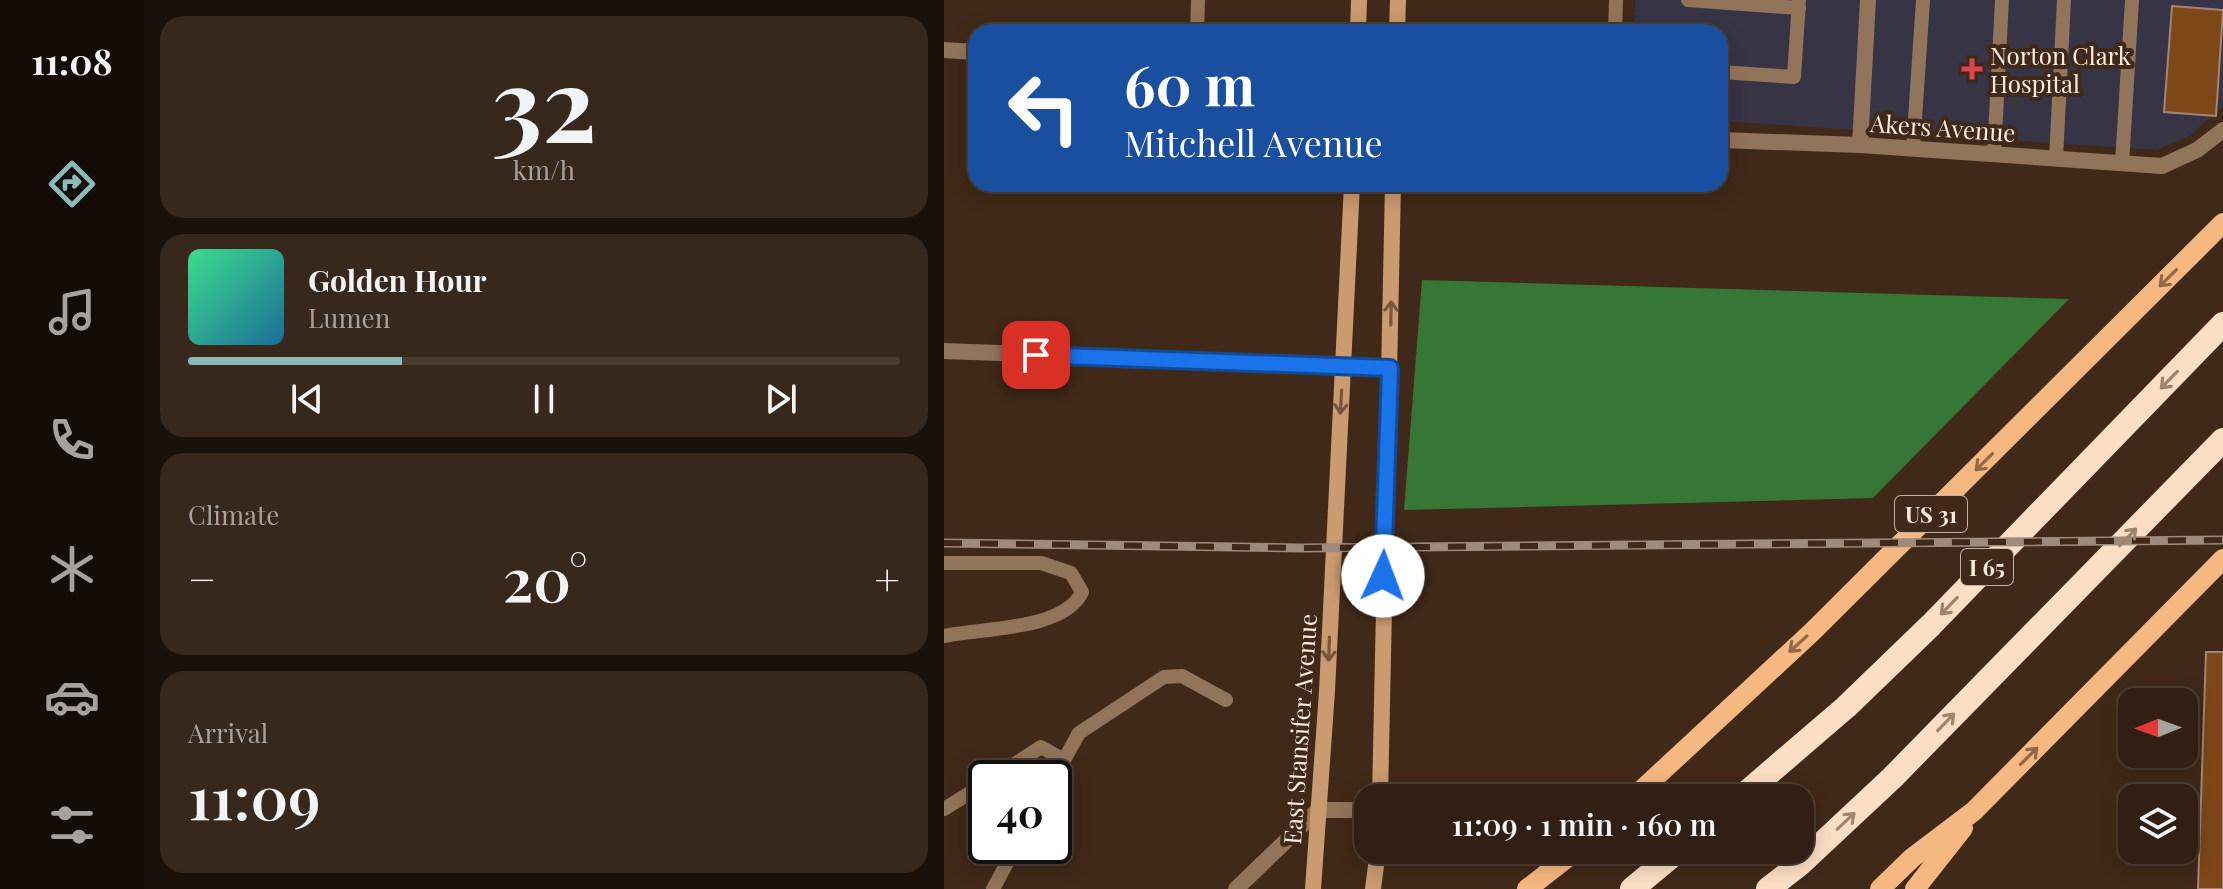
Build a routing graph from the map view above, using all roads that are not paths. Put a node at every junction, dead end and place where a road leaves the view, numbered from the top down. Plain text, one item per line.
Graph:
1 (1198, 0) edge
2 (1359, 0) edge
3 (1398, 0) edge
4 (1616, 0) edge
5 (1688, 0) edge
6 (1868, 0) edge
7 (1923, 0) edge
8 (2002, 0) edge
9 (2064, 0) edge
10 (2132, 0) edge
11 (1799, 4) edge
12 (1197, 24) edge
13 (1358, 24) edge
14 (1397, 24) edge
15 (1615, 24) edge
16 (944, 50) edge
17 (968, 52) edge
18 (1728, 73) edge
19 (2223, 130) edge
20 (1728, 140) edge
21 (1860, 145) junction
22 (1913, 149) junction
23 (1994, 155) junction
24 (2056, 159) junction
25 (2122, 164) junction
26 (1352, 192) edge
27 (1393, 192) edge
28 (2223, 223) edge
29 (2223, 324) edge
30 (944, 351) edge
31 (1343, 367) junction
32 (1390, 368) junction
33 (2223, 440) edge
34 (2223, 559) edge
35 (944, 563) edge
36 (944, 636) edge
37 (1226, 700) dead end
38 (1021, 760) edge
39 (1064, 760) joint
40 (1380, 784) edge
41 (1648, 784) edge
42 (1756, 784) edge
43 (968, 794) edge
44 (944, 809) edge
45 (1318, 810) junction
46 (1354, 810) edge
47 (1974, 811) junction
48 (1814, 851) edge
49 (1006, 864) edge
50 (1376, 864) edge
51 (1559, 864) edge
52 (1662, 864) edge
53 (1800, 864) joint
54 (993, 889) edge
55 (1236, 889) edge
56 (1313, 889) edge
57 (1373, 889) edge
58 (1527, 889) edge
59 (1632, 889) edge
60 (1768, 889) edge
61 (1781, 889) edge
62 (1880, 889) edge
63 (1915, 889) edge

1 - 12 lane
2 - 13 street
3 - 14 street
4 - 15 lane
5 - 11 lane
6 - 21 street
7 - 22 lane
8 - 23 lane
9 - 24 lane
10 - 25 lane
11 - 18 lane
16 - 17 street
19 - 25 street, Akers Avenue
20 - 21 street, Akers Avenue
21 - 22 street, Akers Avenue
22 - 23 street, Akers Avenue
23 - 24 street, Akers Avenue
24 - 25 street, Akers Avenue
26 - 31 street, East Stansifer Avenue
32 -> 27 street
28 -> 41 main road, US 31
29 -> 42 highway, I 65
30 - 31 street
31 - 32 street
31 -> 45 street, East Stansifer Avenue
32 - 40 street
48 -> 33 highway
47 -> 34 main road
35 - 36 lane
37 - 39 lane
38 - 39 lane
43 - 44 lane
45 - 46 street
45 - 55 street
45 - 56 street, East Stansifer Avenue
47 - 62 main road
47 - 63 main road
49 - 54 lane
50 - 57 street
51 - 58 main road
52 - 59 highway
53 - 60 highway
53 - 61 highway

